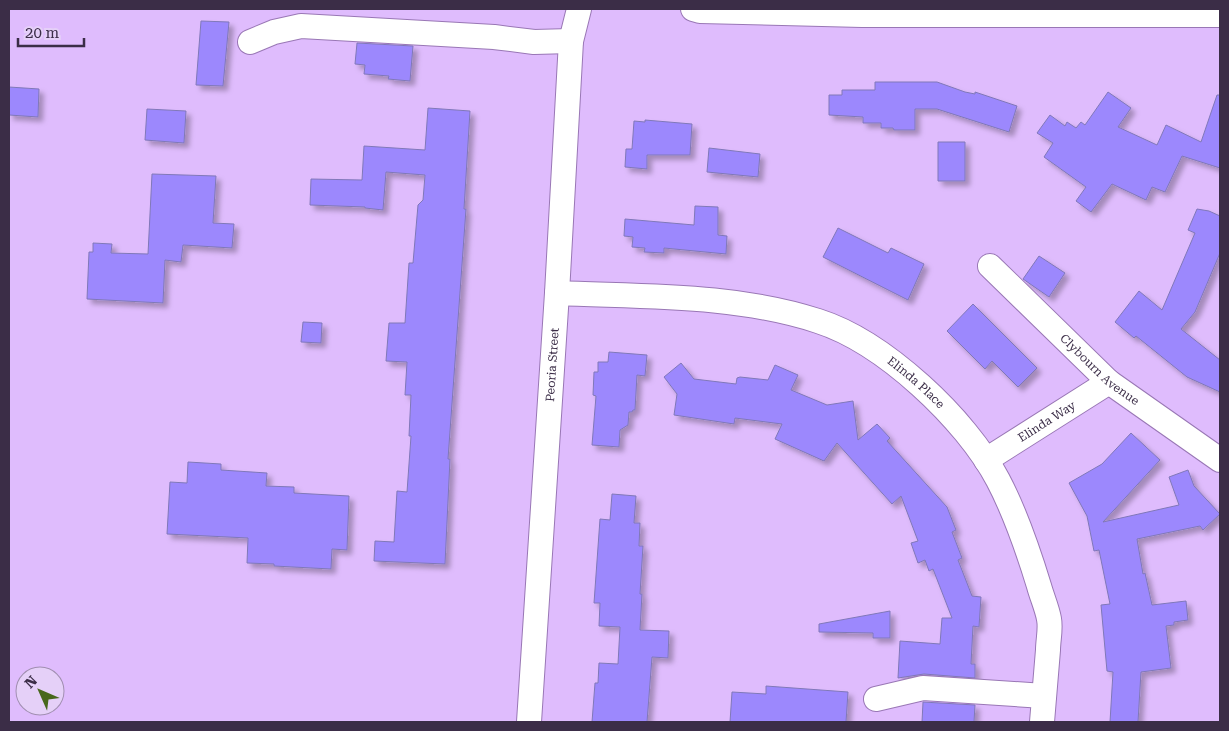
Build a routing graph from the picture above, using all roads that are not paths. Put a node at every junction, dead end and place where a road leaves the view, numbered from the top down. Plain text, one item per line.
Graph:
1 (579, 9) edge
2 (693, 9) edge
3 (1220, 16) edge
4 (571, 41) junction
5 (250, 42) dead end
6 (990, 266) dead end
7 (557, 293) junction
8 (1109, 382) junction
9 (986, 460) junction
10 (1220, 460) edge
11 (1044, 696) junction
12 (876, 699) dead end
13 (529, 722) edge
14 (1042, 722) edge

1 - 4 street, Peoria Street
2 - 3 street
4 - 5 street
4 - 7 street, Peoria Street
6 - 8 street, Clybourn Avenue
7 - 9 street, Elinda Place
7 - 13 street, Peoria Street
8 - 9 street, Elinda Way
8 - 10 street, Clybourn Avenue
9 - 11 street, Elinda Place
11 - 12 street
11 - 14 street, Elinda Place

